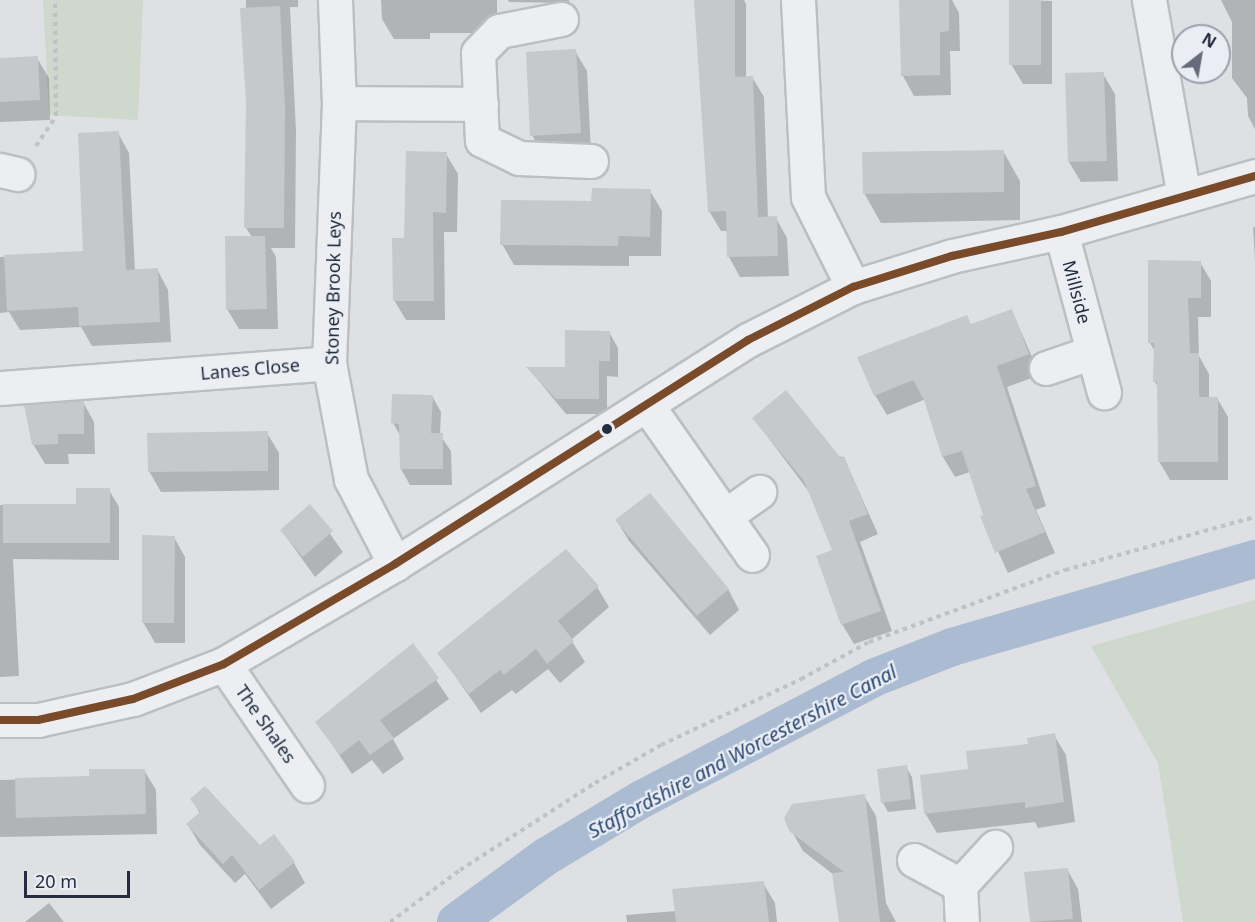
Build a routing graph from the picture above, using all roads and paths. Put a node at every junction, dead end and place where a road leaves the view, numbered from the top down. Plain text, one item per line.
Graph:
1 (55, 0) edge
2 (335, 0) edge
3 (798, 0) edge
4 (1149, 0) edge
5 (561, 19) dead end
6 (339, 104) junction
7 (481, 104) junction
8 (591, 161) dead end
9 (9, 172) edge
10 (1255, 176) edge
11 (1184, 196) junction
12 (1061, 232) junction
13 (853, 287) junction
14 (1093, 352) junction
15 (329, 363) junction
16 (1046, 368) dead end
17 (0, 388) edge
18 (1104, 392) dead end
19 (647, 405) junction
20 (759, 492) dead end
21 (725, 516) junction
22 (1255, 517) edge
23 (752, 555) dead end
24 (395, 564) junction
25 (224, 664) junction
26 (0, 720) edge
27 (307, 785) dead end
28 (995, 847) dead end
29 (914, 860) dead end
30 (960, 885) junction
31 (390, 922) edge
32 (962, 922) edge

1 - 9 path
2 - 6 street, Stoney Brook Leys
3 - 13 street
4 - 11 street
5 - 7 street
6 - 7 street
6 - 15 street, Stoney Brook Leys
7 - 8 street
10 - 11 street
11 - 12 street
12 - 13 street
12 - 14 street, Millside
13 - 19 street
14 - 16 street
14 - 18 street, Millside
15 - 17 street, Lanes Close
15 - 24 street, Stoney Brook Leys
19 - 21 street
19 - 24 street
20 - 21 street
21 - 23 street
22 - 31 path
24 - 25 street
25 - 26 street
25 - 27 street, The Shales
28 - 30 street
29 - 30 street
30 - 32 street

